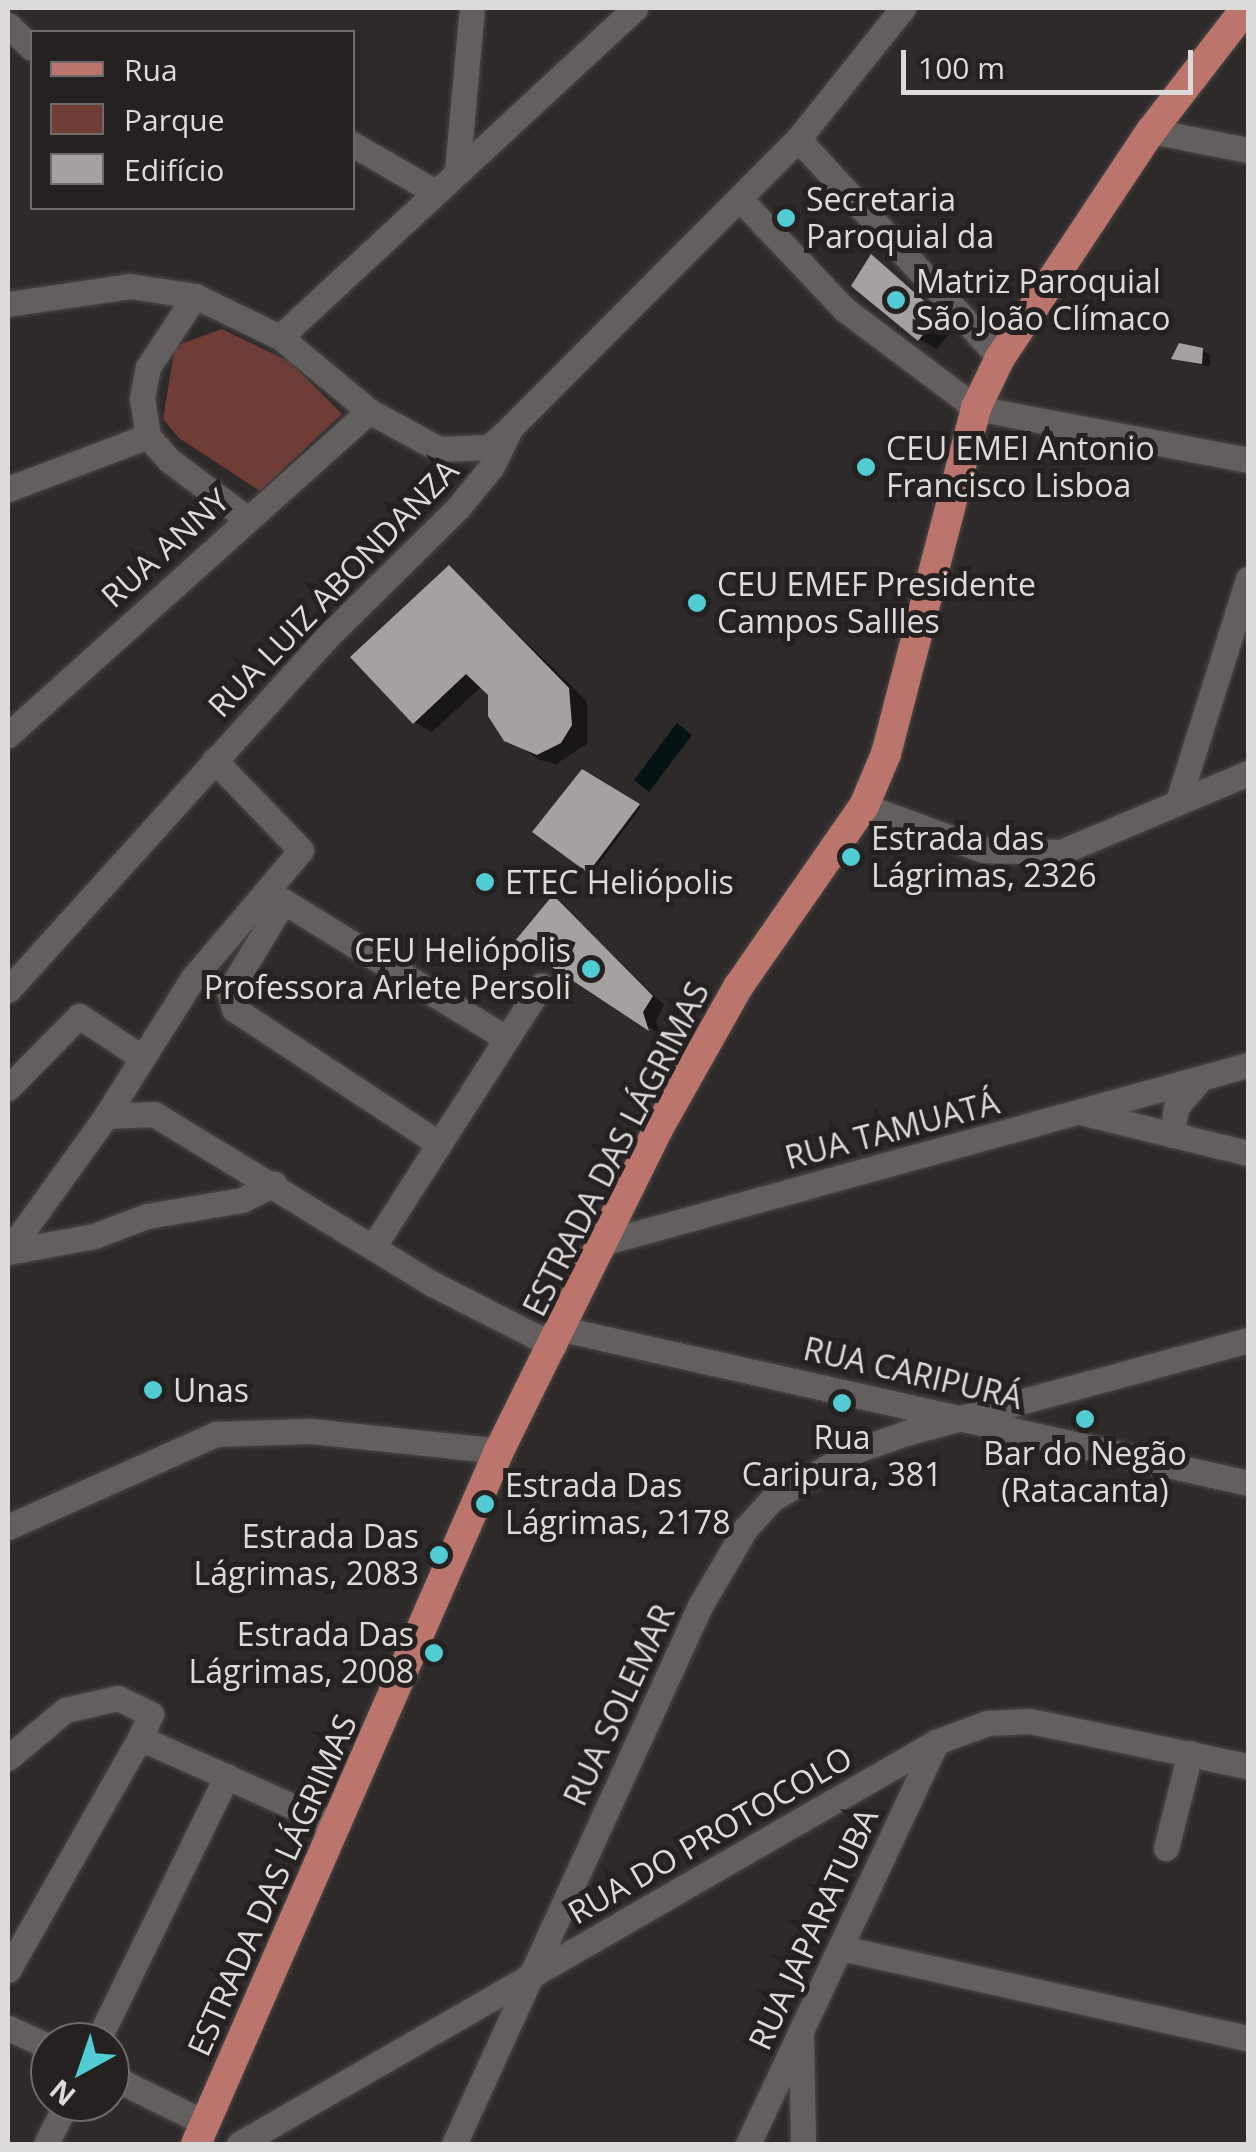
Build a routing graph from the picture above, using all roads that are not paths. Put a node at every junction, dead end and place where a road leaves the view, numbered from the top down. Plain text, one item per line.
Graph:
1 (472, 8) edge
2 (636, 8) edge
3 (902, 8) edge
4 (1246, 8) edge
5 (8, 25) edge
6 (30, 46) edge
7 (1151, 131) junction
8 (798, 139) junction
9 (355, 146) edge
10 (1248, 150) edge
11 (457, 172) junction
12 (435, 192) junction
13 (740, 200) junction
14 (195, 296) junction
15 (8, 304) edge
16 (280, 336) junction
17 (1000, 358) junction
18 (976, 408) junction
19 (369, 410) junction
20 (511, 427) junction
21 (148, 436) junction
22 (1248, 460) edge
23 (8, 489) edge
24 (246, 518) junction
25 (1248, 579) edge
26 (8, 735) edge
27 (214, 760) junction
28 (1248, 773) edge
29 (1179, 798) junction
30 (864, 806) junction
31 (275, 896) junction
32 (542, 985) dead end
33 (8, 990) edge
34 (504, 1038) junction
35 (140, 1056) junction
36 (1248, 1065) edge
37 (1200, 1078) junction
38 (8, 1088) edge
39 (1079, 1112) junction
40 (106, 1116) junction
41 (1172, 1135) junction
42 (438, 1142) junction
43 (1248, 1153) edge
44 (274, 1184) junction
45 (602, 1243) junction
46 (374, 1247) junction
47 (8, 1252) edge
48 (558, 1338) junction
49 (1248, 1340) edge
50 (970, 1418) junction
51 (500, 1451) junction
52 (1248, 1483) edge
53 (8, 1526) edge
54 (140, 1738) junction
55 (936, 1742) junction
56 (1190, 1753) junction
57 (8, 1758) edge
58 (1248, 1766) edge
59 (227, 1776) junction
60 (336, 1826) junction
61 (1166, 1848) dead end
62 (841, 1948) junction
63 (8, 1970) edge
64 (530, 1976) junction
65 (107, 2022) edge
66 (800, 2032) junction
67 (1248, 2038) edge
68 (130, 2089) edge
69 (201, 2134) edge
70 (239, 2144) edge
71 (454, 2144) edge
72 (748, 2144) edge
73 (803, 2144) edge

1 - 11 street
2 - 11 street
3 - 8 street, RUA LUIZ ABONDANZA
4 - 7 main road, ESTRADA DAS LÁGRIMAS
5 - 6 street
7 - 10 street
7 - 17 main road, ESTRADA DAS LÁGRIMAS
8 - 13 street, RUA LUIZ ABONDANZA
8 - 17 street
9 - 12 street
11 - 12 street
12 - 16 street
13 - 18 street
13 - 20 street, RUA LUIZ ABONDANZA
14 - 15 street
14 - 16 street
14 - 21 street
16 - 19 street
17 - 18 main road, ESTRADA DAS LÁGRIMAS
18 - 22 street
18 - 30 main road, ESTRADA DAS LÁGRIMAS
19 - 20 street
19 - 24 street, RUA ANNY
20 - 27 street, RUA LUIZ ABONDANZA
21 - 23 street
21 - 24 street
24 - 26 street, RUA ANNY
25 - 29 street
27 - 31 street
27 - 33 street, RUA LUIZ ABONDANZA
28 - 29 street
29 - 30 street
30 - 45 main road, ESTRADA DAS LÁGRIMAS
31 - 34 street
31 - 35 street
31 - 42 street
32 - 34 street
34 - 42 street
35 - 38 street
35 - 40 street
36 - 37 street, RUA TAMUATÁ
37 - 39 street, RUA TAMUATÁ
37 - 41 street
39 - 41 street
39 - 45 street, RUA TAMUATÁ
40 - 44 street, RUA CARIPURÁ
40 - 47 street
41 - 43 street
42 - 46 street
44 - 46 street, RUA CARIPURÁ
44 - 47 street
45 - 48 main road, ESTRADA DAS LÁGRIMAS
46 - 48 street, RUA CARIPURÁ
48 - 50 street, RUA CARIPURÁ
48 - 51 main road, ESTRADA DAS LÁGRIMAS
49 - 50 street, RUA SOLEMAR
50 - 52 street, RUA CARIPURÁ
50 - 64 street, RUA SOLEMAR
51 - 53 street
51 - 60 main road, ESTRADA DAS LÁGRIMAS
54 - 57 street
54 - 59 street
54 - 63 street
55 - 56 street, RUA DO PROTOCOLO
55 - 62 street, RUA JAPARATUBA
55 - 64 street, RUA DO PROTOCOLO
56 - 58 street, RUA DO PROTOCOLO
56 - 61 street
59 - 60 street
59 - 65 street
60 - 69 main road, ESTRADA DAS LÁGRIMAS
62 - 66 street, RUA JAPARATUBA
62 - 67 street
64 - 70 street, RUA DO PROTOCOLO
64 - 71 street, RUA SOLEMAR
66 - 72 street, RUA JAPARATUBA
66 - 73 street
68 - 69 street

